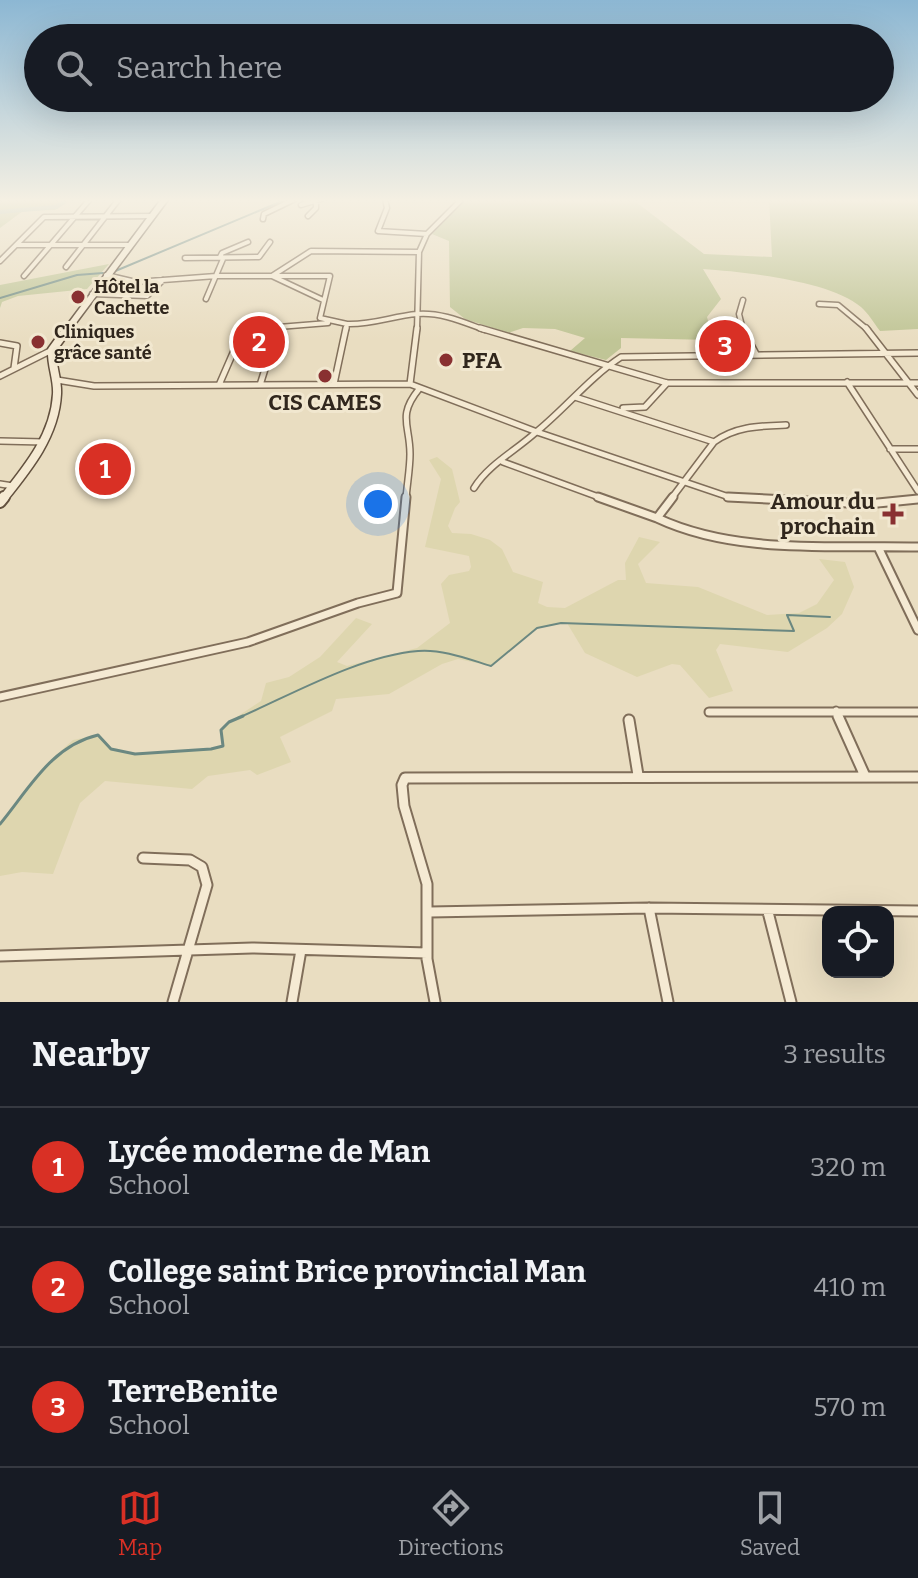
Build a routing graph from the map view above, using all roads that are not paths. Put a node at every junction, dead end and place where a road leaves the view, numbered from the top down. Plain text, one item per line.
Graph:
1 (83, 245) edge
2 (130, 245) edge
3 (15, 246) edge
4 (50, 246) edge
5 (237, 246) edge
6 (267, 246) edge
7 (422, 246) edge
8 (419, 252) junction
9 (185, 258) dead end
10 (223, 259) junction
11 (0, 261) edge
12 (66, 267) dead end
13 (106, 275) junction
14 (24, 276) dead end
15 (216, 276) junction
16 (272, 276) junction
17 (163, 280) junction
18 (92, 294) junction
19 (206, 299) dead end
20 (323, 300) junction
21 (743, 300) dead end
22 (819, 304) dead end
23 (417, 314) junction
24 (332, 322) junction
25 (347, 324) junction
26 (278, 328) junction
27 (0, 343) edge
28 (52, 350) junction
29 (887, 353) junction
30 (918, 353) edge
31 (756, 354) junction
32 (607, 366) junction
33 (14, 368) junction
34 (0, 376) edge
35 (57, 380) junction
36 (847, 382) junction
37 (667, 383) junction
38 (909, 383) junction
39 (918, 383) edge
40 (334, 384) junction
41 (410, 384) junction
42 (219, 385) junction
43 (260, 385) junction
44 (419, 389) junction
45 (918, 395) edge
46 (575, 397) junction
47 (615, 408) junction
48 (786, 425) dead end
49 (537, 432) junction
50 (0, 441) edge
51 (44, 442) junction
52 (714, 442) junction
53 (890, 449) junction
54 (918, 449) edge
55 (502, 462) junction
56 (682, 482) junction
57 (0, 484) edge
58 (13, 486) junction
59 (474, 488) dead end
60 (918, 491) edge
61 (918, 499) edge
62 (0, 502) edge
63 (657, 518) junction
64 (878, 547) junction
65 (918, 547) edge
66 (918, 630) edge
67 (0, 697) edge
68 (836, 711) junction
69 (709, 712) dead end
70 (918, 712) edge
71 (629, 720) dead end
72 (638, 775) junction
73 (865, 776) junction
74 (918, 777) edge
75 (143, 858) dead end
76 (649, 908) junction
77 (918, 911) edge
78 (430, 912) junction
79 (768, 912) junction
80 (187, 949) junction
81 (301, 950) junction
82 (427, 953) junction
83 (0, 956) edge
84 (173, 1002) edge
85 (292, 1002) edge
86 (435, 1002) edge
87 (668, 1002) edge
88 (791, 1002) edge

1 - 12 street
2 - 13 main road
3 - 11 street
4 - 14 street
5 - 10 street
6 - 10 street
7 - 8 street
8 - 16 street
8 - 23 street
9 - 10 street
10 - 15 street
13 - 17 street
13 - 18 main road
15 - 16 street
15 - 17 street
15 - 19 street
16 - 20 street
16 - 20 street
17 - 18 street
18 - 28 main road
20 - 24 street
21 - 31 street
22 - 29 street
23 - 25 street
23 - 32 street
23 - 41 street
24 - 25 street
24 - 26 street
25 - 40 street
26 - 42 street
26 - 43 street
27 - 33 street
28 - 33 street
28 - 35 main road
29 - 30 street
29 - 31 street
29 - 38 street
31 - 32 street
32 - 37 street
32 - 46 street
33 - 34 street
35 - 42 street
35 - 51 main road
36 - 37 street
36 - 38 street
36 - 53 street
37 - 47 street
38 - 39 street
38 - 45 street
40 - 41 street
40 - 43 street
41 - 44 street
42 - 43 street
44 - 49 street
44 - 67 street
46 - 47 street
46 - 49 street
47 - 52 street
48 - 52 street
49 - 55 street
49 - 56 street
50 - 51 street
51 - 58 main road
52 - 56 street
53 - 54 street
53 - 60 street
55 - 59 street
55 - 63 street
56 - 61 street
56 - 63 street
57 - 58 street
58 - 62 main road
63 - 64 street
64 - 65 street
64 - 66 street
68 - 69 street
68 - 70 street
68 - 73 street
71 - 72 street
72 - 73 street
72 - 78 street
73 - 74 street
75 - 80 street
76 - 78 street
76 - 79 street
76 - 87 street
77 - 79 street
78 - 82 street
79 - 88 street
80 - 81 street
80 - 83 street
80 - 84 street
81 - 82 street
81 - 85 street
82 - 86 street

